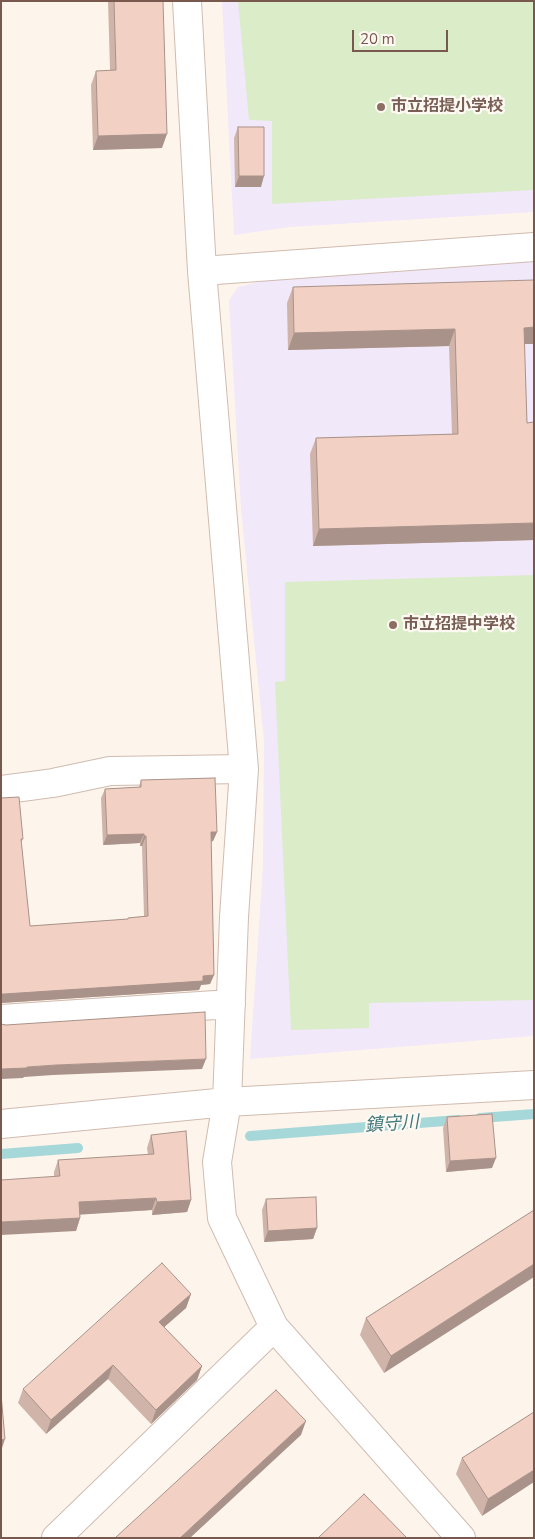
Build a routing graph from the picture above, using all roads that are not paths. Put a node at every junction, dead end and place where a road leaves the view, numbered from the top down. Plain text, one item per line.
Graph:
1 (187, 1) edge
2 (534, 247) edge
3 (202, 271) junction
4 (244, 769) junction
5 (1, 790) edge
6 (231, 1004) junction
7 (1, 1019) edge
8 (534, 1085) edge
9 (227, 1102) junction
10 (1, 1124) edge
11 (274, 1327) junction
12 (56, 1538) edge
13 (461, 1538) edge

1 - 3 street
2 - 3 street
3 - 4 street
4 - 5 street
4 - 6 street
6 - 7 street
6 - 9 street
8 - 9 street
9 - 10 street
9 - 11 street
11 - 12 street
11 - 13 street

